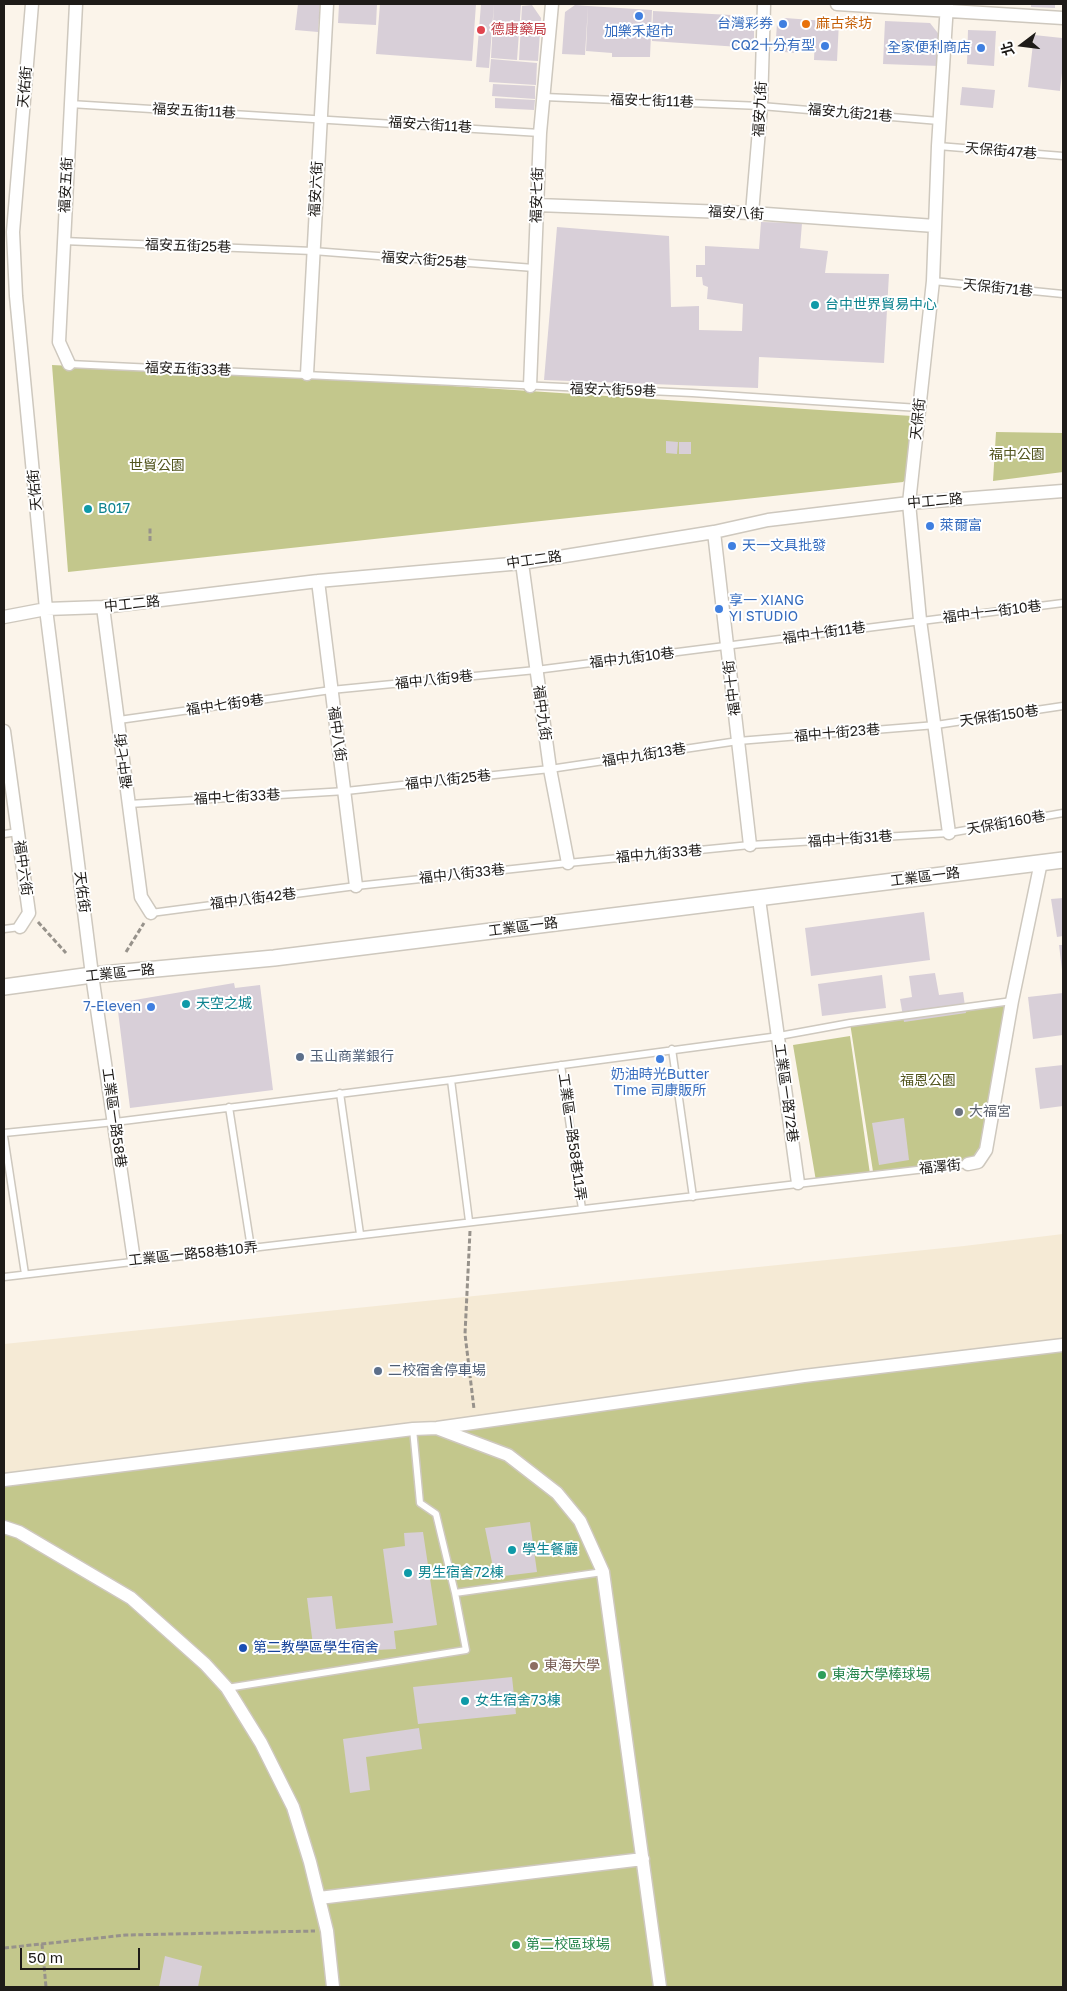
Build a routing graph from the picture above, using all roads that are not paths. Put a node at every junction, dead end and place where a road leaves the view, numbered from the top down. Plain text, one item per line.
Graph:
1 (32, 4) edge
2 (76, 4) edge
3 (328, 4) edge
4 (552, 4) edge
5 (764, 4) edge
6 (837, 4) edge
7 (947, 7) edge
8 (1063, 18) edge
9 (544, 97) junction
10 (69, 104) junction
11 (761, 106) junction
12 (320, 118) junction
13 (939, 121) junction
14 (540, 133) junction
15 (938, 146) junction
16 (1063, 156) edge
17 (537, 205) junction
18 (752, 213) junction
19 (935, 226) junction
20 (63, 242) junction
21 (313, 251) junction
22 (534, 268) junction
23 (933, 281) junction
24 (1063, 294) edge
25 (69, 364) joint
26 (307, 374) junction
27 (530, 386) junction
28 (919, 408) junction
29 (1063, 491) edge
30 (908, 503) junction
31 (714, 532) junction
32 (522, 563) junction
33 (318, 581) junction
34 (1063, 603) edge
35 (103, 607) junction
36 (46, 609) junction
37 (4, 617) edge
38 (920, 620) junction
39 (727, 646) junction
40 (536, 670) junction
41 (331, 690) junction
42 (1063, 706) edge
43 (118, 720) junction
44 (936, 725) junction
45 (4, 731) edge
46 (738, 741) junction
47 (550, 769) junction
48 (346, 790) junction
49 (129, 804) junction
50 (1063, 813) edge
51 (18, 832) junction
52 (949, 833) junction
53 (4, 834) edge
54 (750, 845) junction
55 (1063, 860) edge
56 (568, 862) junction
57 (1041, 862) junction
58 (356, 886) junction
59 (759, 899) junction
60 (151, 913) joint
61 (20, 927) joint
62 (4, 929) edge
63 (92, 975) junction
64 (4, 987) edge
65 (1012, 1001) junction
66 (778, 1036) junction
67 (672, 1049) junction
68 (561, 1065) junction
69 (451, 1080) junction
70 (340, 1093) junction
71 (229, 1107) junction
72 (115, 1122) junction
73 (4, 1134) edge
74 (968, 1164) joint
75 (798, 1182) junction
76 (693, 1197) junction
77 (582, 1209) junction
78 (469, 1221) junction
79 (360, 1234) junction
80 (251, 1248) junction
81 (134, 1260) junction
82 (25, 1274) junction
83 (4, 1277) edge
84 (1063, 1345) edge
85 (437, 1428) junction
86 (413, 1429) junction
87 (4, 1480) edge
88 (4, 1527) edge
89 (603, 1572) junction
90 (455, 1593) junction
91 (227, 1688) junction
92 (643, 1859) junction
93 (319, 1898) junction
94 (333, 1987) edge
95 (660, 1987) edge

1 - 36 street, 天佑街
2 - 10 street, 福安五街
3 - 12 street, 福安六街
4 - 9 street, 福安七街
5 - 11 street, 福安九街
6 - 7 street
7 - 8 street
7 - 13 street, 天保街
9 - 11 lane, 福安七街11巷
9 - 14 street, 福安七街
10 - 12 lane, 福安五街11巷
10 - 20 street, 福安五街
11 - 13 lane, 福安九街21巷
11 - 18 street, 福安九街
12 - 14 lane, 福安六街11巷
12 - 21 street, 福安六街
13 - 15 street, 天保街
14 - 17 street, 福安七街
15 - 16 lane, 天保街47巷
15 - 19 street, 天保街
17 - 18 street, 福安八街
17 - 22 street, 福安七街
18 - 19 street, 福安八街
19 - 23 street, 天保街
20 - 21 lane, 福安五街25巷
20 - 25 street, 福安五街
21 - 22 lane, 福安六街25巷
21 - 26 street, 福安六街
22 - 27 street, 福安七街
23 - 24 lane, 天保街71巷
23 - 28 street, 天保街
25 - 26 lane, 福安五街33巷
26 - 27 lane, 福安六街59巷
27 - 28 lane, 福安六街59巷
28 - 30 street, 天保街
29 - 30 street, 中工二路
30 - 31 street, 中工二路
30 - 38 street, 天保街
31 - 32 street, 中工二路
31 - 39 street, 福中十街
32 - 33 street, 中工二路
32 - 40 street, 福中九街
33 - 35 street, 中工二路
33 - 41 street, 福中八街
34 - 38 lane, 福中十一街10巷
35 - 36 street, 中工二路
35 - 43 street, 福中七街
36 - 37 street, 中工二路
36 - 63 street, 天佑街
38 - 39 lane, 福中十街11巷
38 - 44 street, 天保街
39 - 40 lane, 福中九街10巷
39 - 46 street, 福中十街
40 - 41 lane, 福中八街9巷
40 - 47 street, 福中九街
41 - 43 lane, 福中七街9巷
41 - 48 street, 福中八街
42 - 44 lane, 天保街150巷
43 - 49 street, 福中七街
44 - 46 lane, 福中十街23巷
44 - 52 street, 天保街
45 - 51 street, 福中六街
46 - 47 lane, 福中九街13巷
46 - 54 street, 福中十街
47 - 48 lane, 福中八街25巷
47 - 56 street, 福中九街
48 - 49 lane, 福中七街33巷
48 - 58 street, 福中八街
49 - 60 street, 福中七街
50 - 52 lane, 天保街160巷
51 - 53 lane
51 - 61 street, 福中六街
52 - 54 lane, 福中十街31巷
54 - 56 lane, 福中九街33巷
55 - 57 street, 工業區一路
56 - 58 lane, 福中八街33巷
57 - 59 street, 工業區一路
57 - 65 street
58 - 60 lane, 福中八街42巷
59 - 63 street, 工業區一路
59 - 66 street, 工業區一路72巷
61 - 62 lane, 福中六街
63 - 64 street, 工業區一路
63 - 72 street, 工業區一路58巷
65 - 66 lane
65 - 74 street, 福澤街
66 - 67 lane, 工業區一路58巷11弄
66 - 75 street, 工業區一路72巷
67 - 68 lane, 工業區一路58巷11弄
67 - 76 lane
68 - 69 lane, 工業區一路58巷11弄
68 - 77 lane, 工業區一路58巷11弄
69 - 70 lane, 工業區一路58巷11弄
69 - 78 lane
70 - 71 lane
70 - 79 lane
71 - 72 lane
71 - 80 lane
72 - 73 lane
72 - 81 street, 工業區一路58巷
73 - 82 lane
74 - 75 lane, 福澤街
75 - 76 lane
76 - 77 lane, 工業區一路58巷11弄
77 - 78 lane, 工業區一路58巷11弄
78 - 79 lane, 工業區一路58巷11弄
79 - 80 lane, 工業區一路58巷10弄
80 - 81 lane, 工業區一路58巷10弄
81 - 82 lane, 工業區一路58巷10弄
82 - 83 lane, 工業區一路58巷10弄
84 - 85 street
85 - 86 street
85 - 89 street
86 - 87 street
86 - 90 lane
88 - 91 street
89 - 90 lane
89 - 92 street
90 - 91 lane
91 - 93 street
92 - 93 street
92 - 95 street
93 - 94 street

